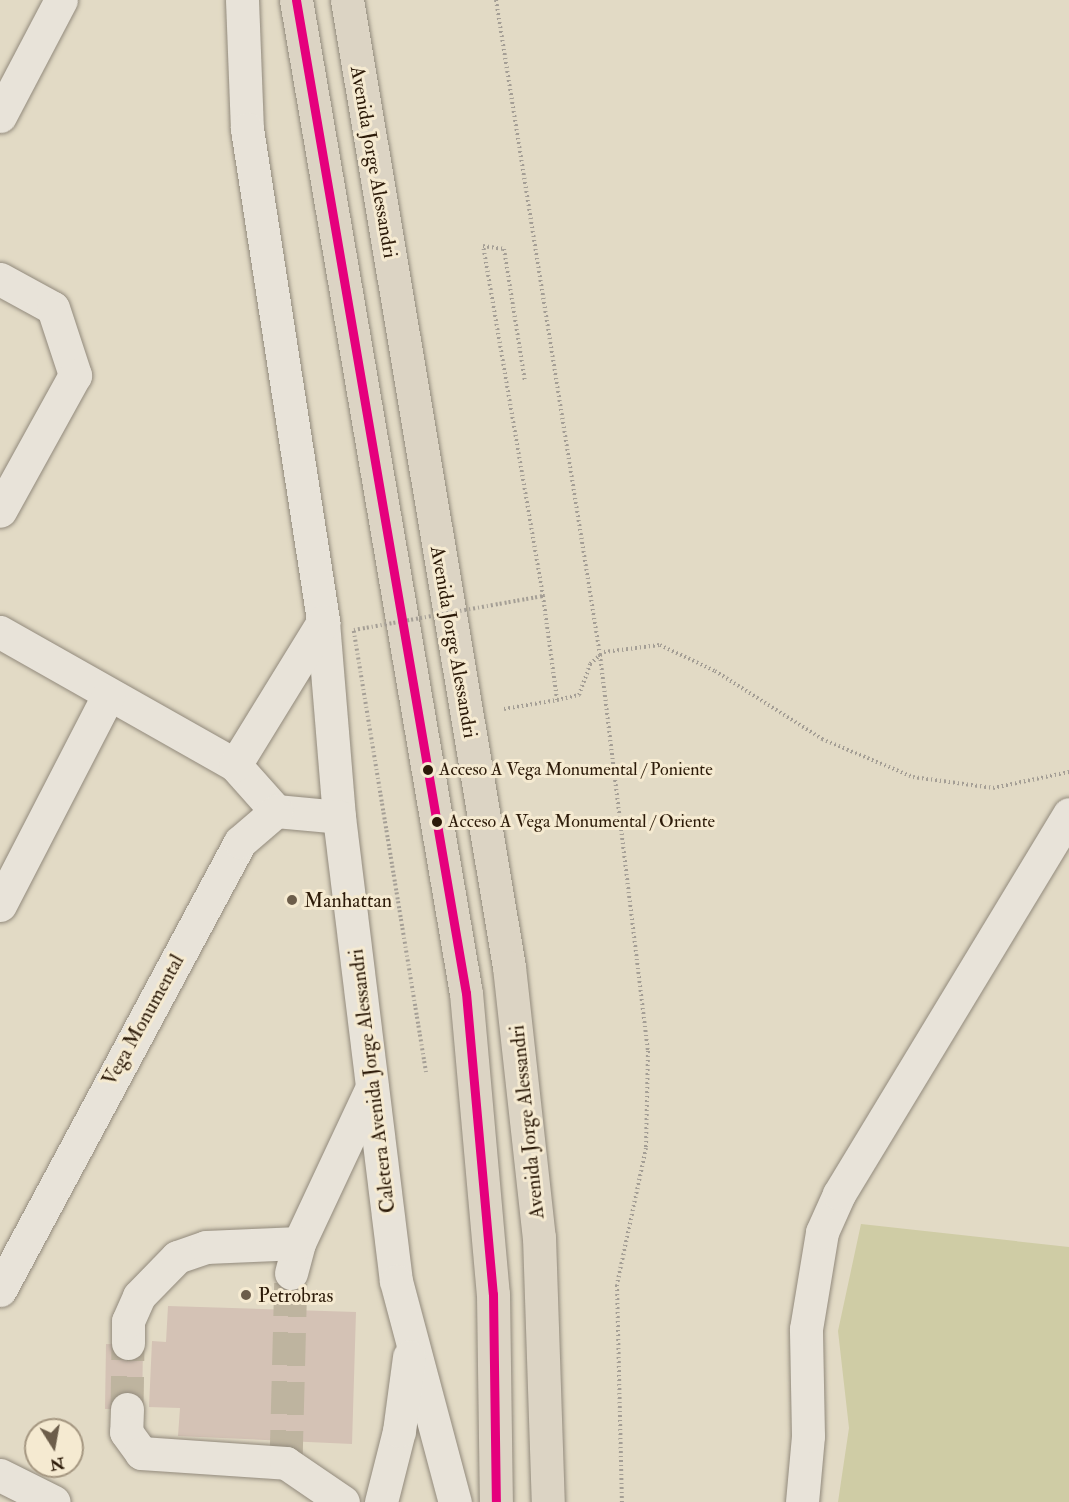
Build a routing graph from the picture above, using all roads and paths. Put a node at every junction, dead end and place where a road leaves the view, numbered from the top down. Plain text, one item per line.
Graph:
1 (61, 0) edge
2 (242, 0) edge
3 (296, 0) edge
4 (346, 0) edge
5 (496, 0) edge
6 (0, 116) edge
7 (0, 279) edge
8 (525, 381) dead end
9 (0, 511) edge
10 (543, 596) junction
11 (322, 622) junction
12 (0, 632) edge
13 (600, 655) junction
14 (109, 694) junction
15 (556, 700) junction
16 (467, 715) junction
17 (235, 765) junction
18 (1069, 772) edge
19 (276, 811) junction
20 (1069, 814) edge
21 (339, 817) junction
22 (0, 905) edge
23 (426, 1072) dead end
24 (372, 1087) junction
25 (12, 1234) edge
26 (0, 1290) edge
27 (128, 1343) tunnel mouth
28 (411, 1344) junction
29 (127, 1409) tunnel mouth
30 (0, 1475) edge
31 (54, 1502) edge
32 (344, 1502) edge
33 (381, 1502) edge
34 (455, 1502) edge
35 (496, 1502) edge
36 (548, 1502) edge
37 (622, 1502) edge
38 (802, 1502) edge

1 - 6 street
2 - 11 street, Caletera Avenida Jorge Alessandri
3 - 35 highway
4 - 16 highway, Avenida Jorge Alessandri
5 - 13 path
7 - 9 street
8 - 10 path, bridge
10 - 15 path
10 - 23 path, bridge
11 - 17 street
11 - 21 street, Caletera Avenida Jorge Alessandri
12 - 14 street
13 - 15 path
13 - 18 path
13 - 37 path
14 - 17 street
14 - 22 street
15 - 16 path
16 - 36 highway, Avenida Jorge Alessandri
17 - 19 street
19 - 21 street
19 - 25 street, Vega Monumental
20 - 38 street
21 - 24 street, Caletera Avenida Jorge Alessandri
24 - 27 street
24 - 28 street, Caletera Avenida Jorge Alessandri
25 - 26 street, Vega Monumental
28 - 33 street
28 - 34 street, Caletera Avenida Jorge Alessandri
29 - 32 street
30 - 31 street

